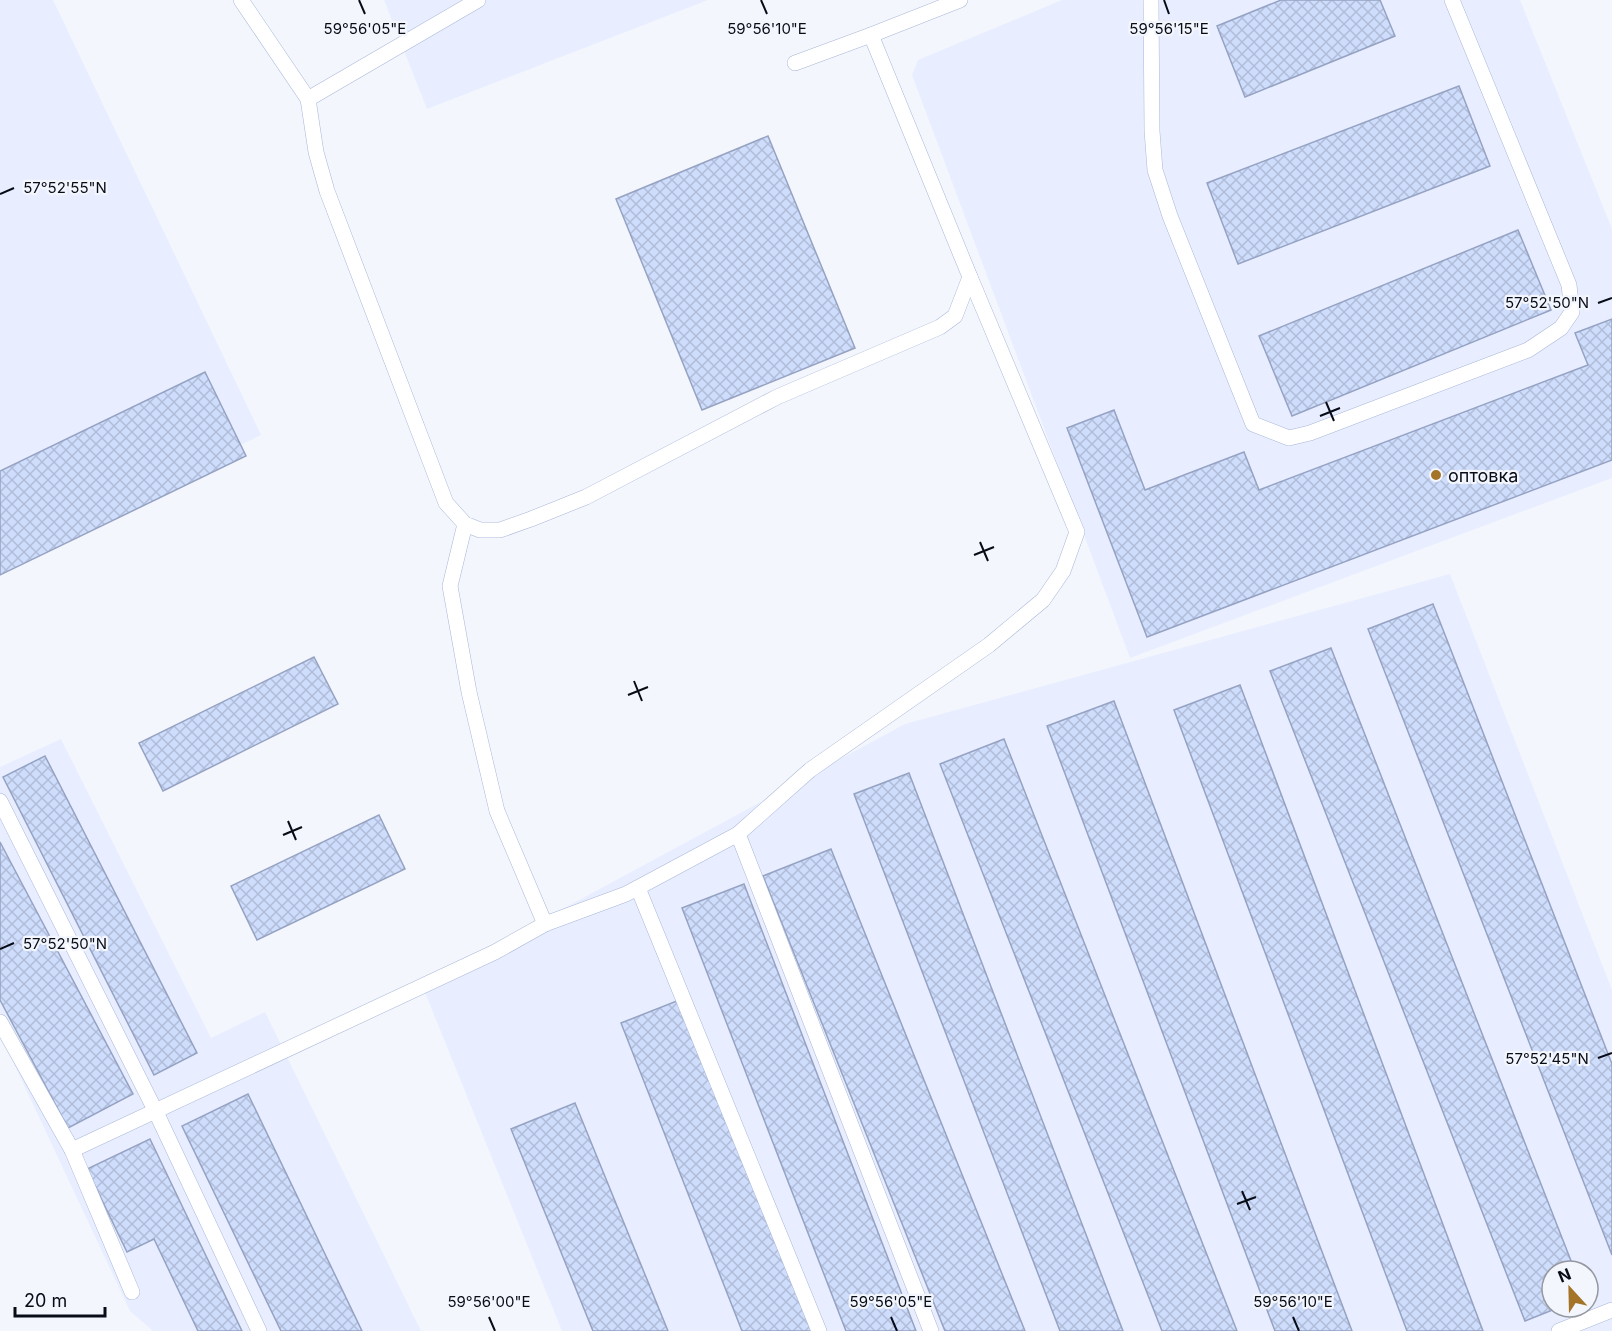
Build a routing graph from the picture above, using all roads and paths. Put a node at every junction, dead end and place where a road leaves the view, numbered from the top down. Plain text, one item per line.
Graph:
1 (241, 0) edge
2 (478, 0) edge
3 (960, 0) edge
4 (1452, 0) edge
5 (1151, 7) edge
6 (872, 35) junction
7 (795, 63) dead end
8 (308, 99) junction
9 (970, 277) junction
10 (465, 524) junction
11 (0, 801) edge
12 (738, 834) junction
13 (638, 888) junction
14 (545, 924) junction
15 (0, 1022) edge
16 (155, 1110) junction
17 (72, 1150) junction
18 (132, 1292) dead end
19 (1612, 1310) edge
20 (259, 1331) edge
21 (819, 1331) edge
22 (931, 1331) edge
23 (1559, 1331) edge

1 - 8 lane
2 - 8 lane
3 - 6 lane
4 - 5 lane
6 - 7 lane
6 - 9 lane
8 - 10 lane
9 - 10 lane
9 - 12 lane
10 - 14 lane
11 - 16 lane
12 - 13 lane
12 - 22 lane
13 - 14 lane
13 - 21 lane
14 - 16 lane
15 - 17 lane
16 - 17 lane
16 - 20 lane
17 - 18 lane
19 - 23 lane

